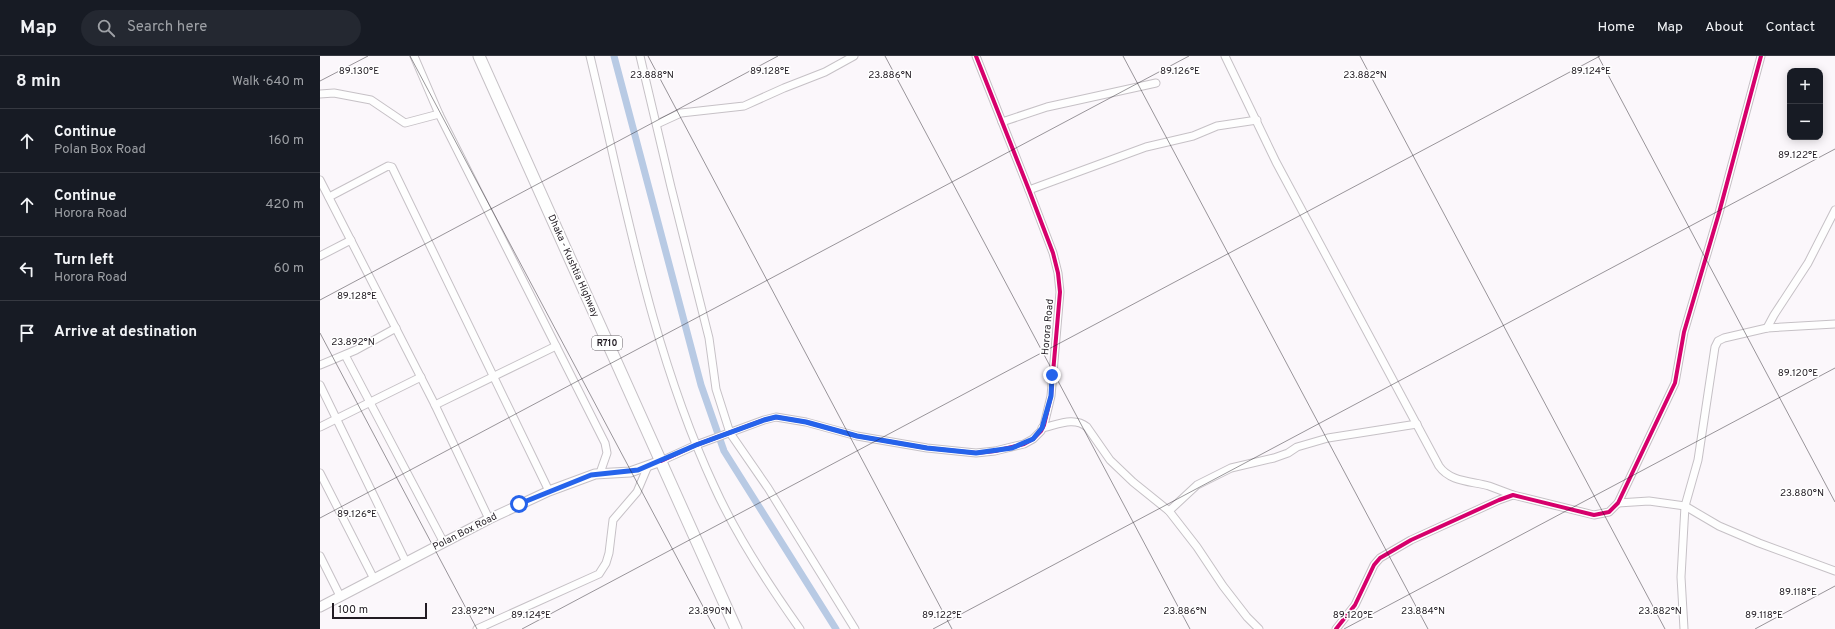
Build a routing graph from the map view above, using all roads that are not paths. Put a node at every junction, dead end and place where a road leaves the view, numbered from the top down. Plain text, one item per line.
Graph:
1 (414, 56) edge
2 (479, 56) edge
3 (590, 56) edge
4 (640, 56) edge
5 (854, 56) edge
6 (976, 56) edge
7 (1225, 56) edge
8 (1761, 56) edge
9 (1156, 83) dead end
10 (320, 94) edge
11 (439, 114) junction
12 (1257, 120) junction
13 (1002, 122) junction
14 (657, 124) junction
15 (320, 180) edge
16 (1029, 190) junction
17 (329, 197) junction
18 (1835, 210) edge
19 (351, 240) junction
20 (320, 256) edge
21 (1835, 324) edge
22 (396, 328) junction
23 (1767, 328) junction
24 (556, 346) junction
25 (345, 355) junction
26 (320, 365) edge
27 (494, 376) junction
28 (421, 377) junction
29 (320, 385) edge
30 (371, 402) junction
31 (435, 405) junction
32 (336, 419) junction
33 (1417, 424) junction
34 (320, 427) edge
35 (1042, 428) junction
36 (729, 433) junction
37 (696, 445) junction
38 (661, 461) junction
39 (648, 466) junction
40 (320, 473) edge
41 (600, 473) junction
42 (549, 491) junction
43 (1513, 495) junction
44 (1618, 502) junction
45 (1685, 506) junction
46 (1169, 511) junction
47 (489, 519) junction
48 (444, 543) junction
49 (320, 556) edge
50 (406, 562) junction
51 (1835, 571) edge
52 (374, 579) junction
53 (340, 596) junction
54 (320, 607) edge
55 (477, 629) edge
56 (736, 629) edge
57 (800, 629) edge
58 (855, 629) edge
59 (1259, 629) edge
60 (1336, 629) edge
61 (1684, 629) edge

1 - 11 street
2 - 38 main road, Dhaka - Kushtia Highway / R710
3 - 37 street
4 - 14 street
5 - 14 street
6 - 13 street, Horora Road
7 - 12 street
8 - 44 street
9 - 13 street
10 - 11 street
11 - 24 street
12 - 16 street
12 - 33 street
13 - 16 street, Horora Road
14 - 36 street
15 - 17 street
16 - 35 street, Horora Road
17 - 19 street
17 - 27 street
18 - 23 street
19 - 20 street
19 - 22 street
21 - 23 street
22 - 25 street
22 - 28 street
23 - 45 street
24 - 27 street
24 - 41 street
25 - 26 street
25 - 30 street
27 - 31 street
27 - 42 street
28 - 30 street
28 - 31 street
29 - 32 street
30 - 32 street
30 - 48 street
31 - 47 street
32 - 34 street
32 - 50 street
33 - 43 street
33 - 46 street
35 - 36 street, Horora Road
35 - 46 street
36 - 37 street, Horora Road
36 - 58 street
37 - 38 street, Horora Road
37 - 57 street
38 - 39 main road, Polan Box Road
38 - 56 main road, Dhaka - Kushtia Highway / R710
39 - 41 main road, Polan Box Road
39 - 55 street
40 - 52 street
41 - 42 main road, Polan Box Road
42 - 47 main road, Polan Box Road
43 - 44 street
43 - 60 street
44 - 45 street
45 - 51 street
45 - 61 street
46 - 59 street
47 - 48 main road, Polan Box Road
48 - 50 main road, Polan Box Road
49 - 53 street
50 - 52 main road, Polan Box Road
52 - 53 main road, Polan Box Road
53 - 54 main road, Polan Box Road

